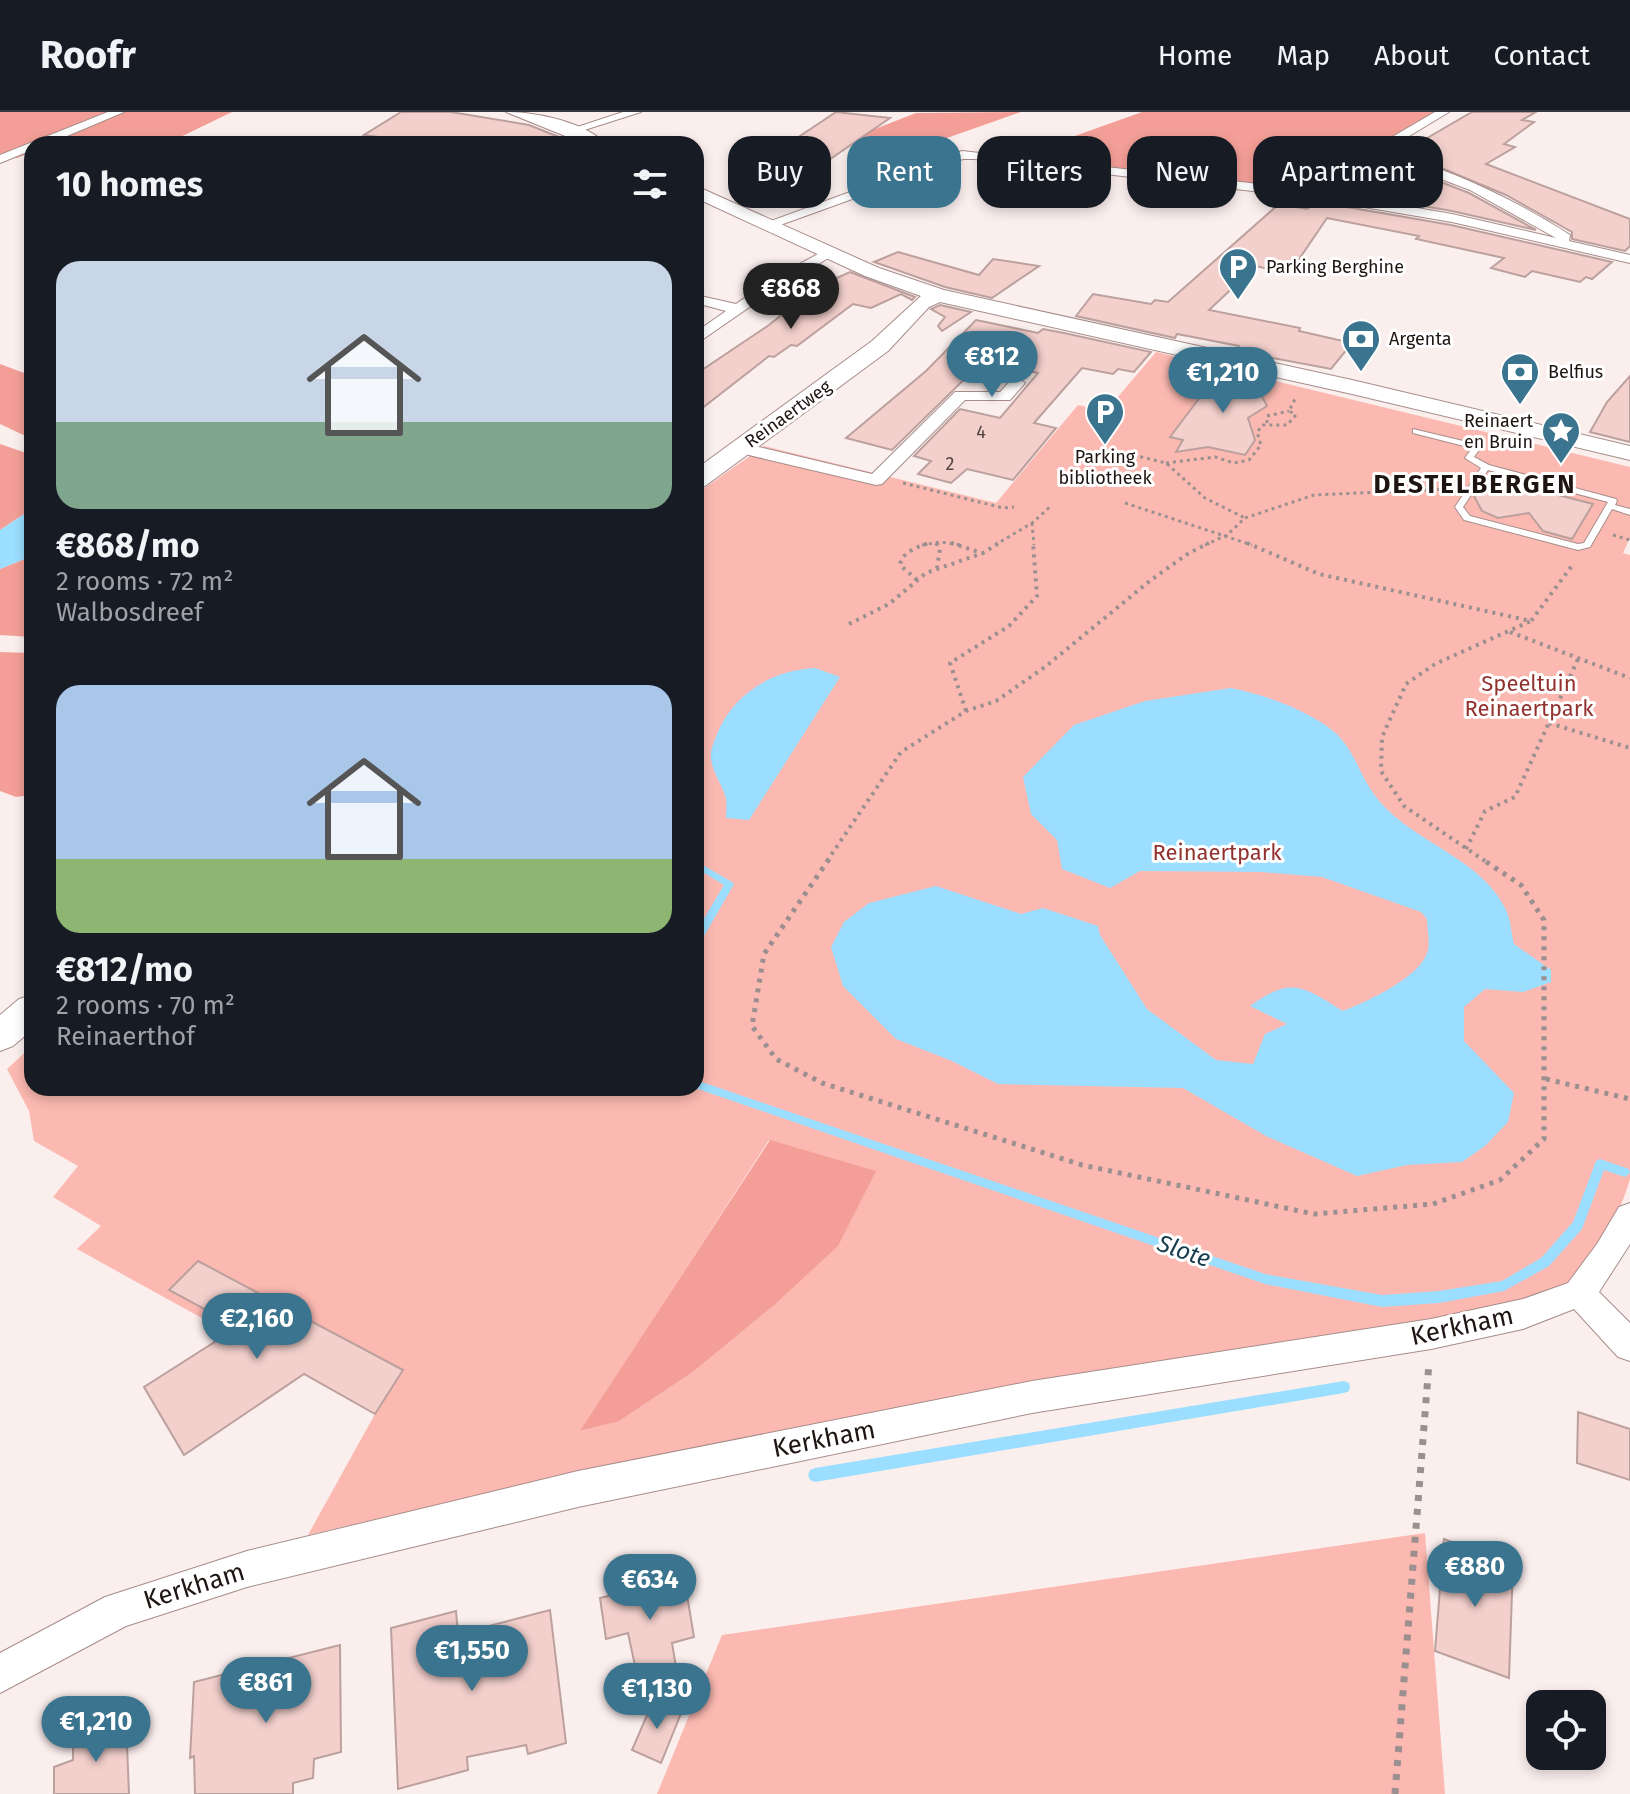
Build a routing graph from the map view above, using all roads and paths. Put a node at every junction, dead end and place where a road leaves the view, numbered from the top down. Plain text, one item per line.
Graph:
1 (118, 112) edge
2 (514, 112) edge
3 (635, 112) edge
4 (1443, 112) edge
5 (543, 115) edge
6 (571, 131) junction
7 (58, 136) edge
8 (581, 136) edge
9 (1402, 136) edge
10 (24, 149) edge
11 (0, 159) edge
12 (19, 164) dead end
13 (1443, 176) edge
14 (1253, 187) edge
15 (704, 195) edge
16 (1393, 208) edge
17 (767, 225) junction
18 (1572, 245) junction
19 (827, 253) junction
20 (1630, 259) edge
21 (704, 301) edge
22 (946, 301) junction
23 (738, 309) junction
24 (704, 333) edge
25 (1312, 378) junction
26 (1017, 383) dead end
27 (1289, 411) junction
28 (1267, 423) junction
29 (1416, 431) dead end
30 (742, 448) junction
31 (1113, 450) dead end
32 (1630, 453) edge
33 (1166, 463) junction
34 (1486, 467) junction
35 (704, 475) edge
36 (879, 477) junction
37 (1472, 489) junction
38 (1125, 503) dead end
39 (1051, 506) dead end
40 (1610, 506) junction
41 (1014, 507) dead end
42 (1630, 512) edge
43 (1245, 518) junction
44 (1032, 523) junction
45 (1227, 535) junction
46 (936, 542) junction
47 (1587, 545) junction
48 (983, 553) junction
49 (937, 568) junction
50 (917, 580) junction
51 (1531, 621) junction
52 (849, 624) dead end
53 (1509, 631) junction
54 (1578, 659) junction
55 (1630, 678) edge
56 (966, 711) junction
57 (1549, 723) junction
58 (1630, 748) edge
59 (1466, 849) junction
60 (24, 1016) edge
61 (0, 1036) edge
62 (1546, 1079) junction
63 (1630, 1099) edge
64 (1630, 1216) edge
65 (1579, 1293) junction
66 (1431, 1334) junction
67 (1630, 1346) edge
68 (0, 1674) edge
69 (1395, 1794) edge

1 - 7 street
2 - 5 main road
3 - 6 street
4 - 9 street
5 - 6 main road
6 - 8 main road
10 - 11 street
11 - 12 street
13 - 18 street
14 - 17 street
15 - 17 main road
16 - 18 street
17 - 19 main road
18 - 20 street
19 - 22 main road
19 - 23 street
21 - 23 street
22 - 25 main road
22 - 30 main road, Reinaertweg
23 - 24 street
25 - 27 path
25 - 32 main road
26 - 36 street
27 - 28 path
27 - 28 path
28 - 33 path
29 - 34 lane
30 - 35 main road, Reinaertweg
30 - 36 street
31 - 33 path
33 - 43 path
34 - 37 lane
34 - 40 lane
36 - 41 path
37 - 43 path
37 - 47 lane
38 - 45 path
39 - 44 path
40 - 42 lane
40 - 47 lane
43 - 45 path
44 - 48 path
44 - 56 path
45 - 51 path
45 - 56 path
46 - 48 path
46 - 49 path
46 - 50 path
47 - 51 path
48 - 49 path
49 - 50 path
50 - 52 path
51 - 53 path
53 - 54 path
53 - 59 path
54 - 55 path
54 - 57 path
56 - 62 path
57 - 58 path
57 - 59 path
59 - 62 path
60 - 61 main road
62 - 63 path
64 - 65 street
65 - 66 street, Kerkham
65 - 67 street
66 - 68 street, Kerkham
66 - 69 path

